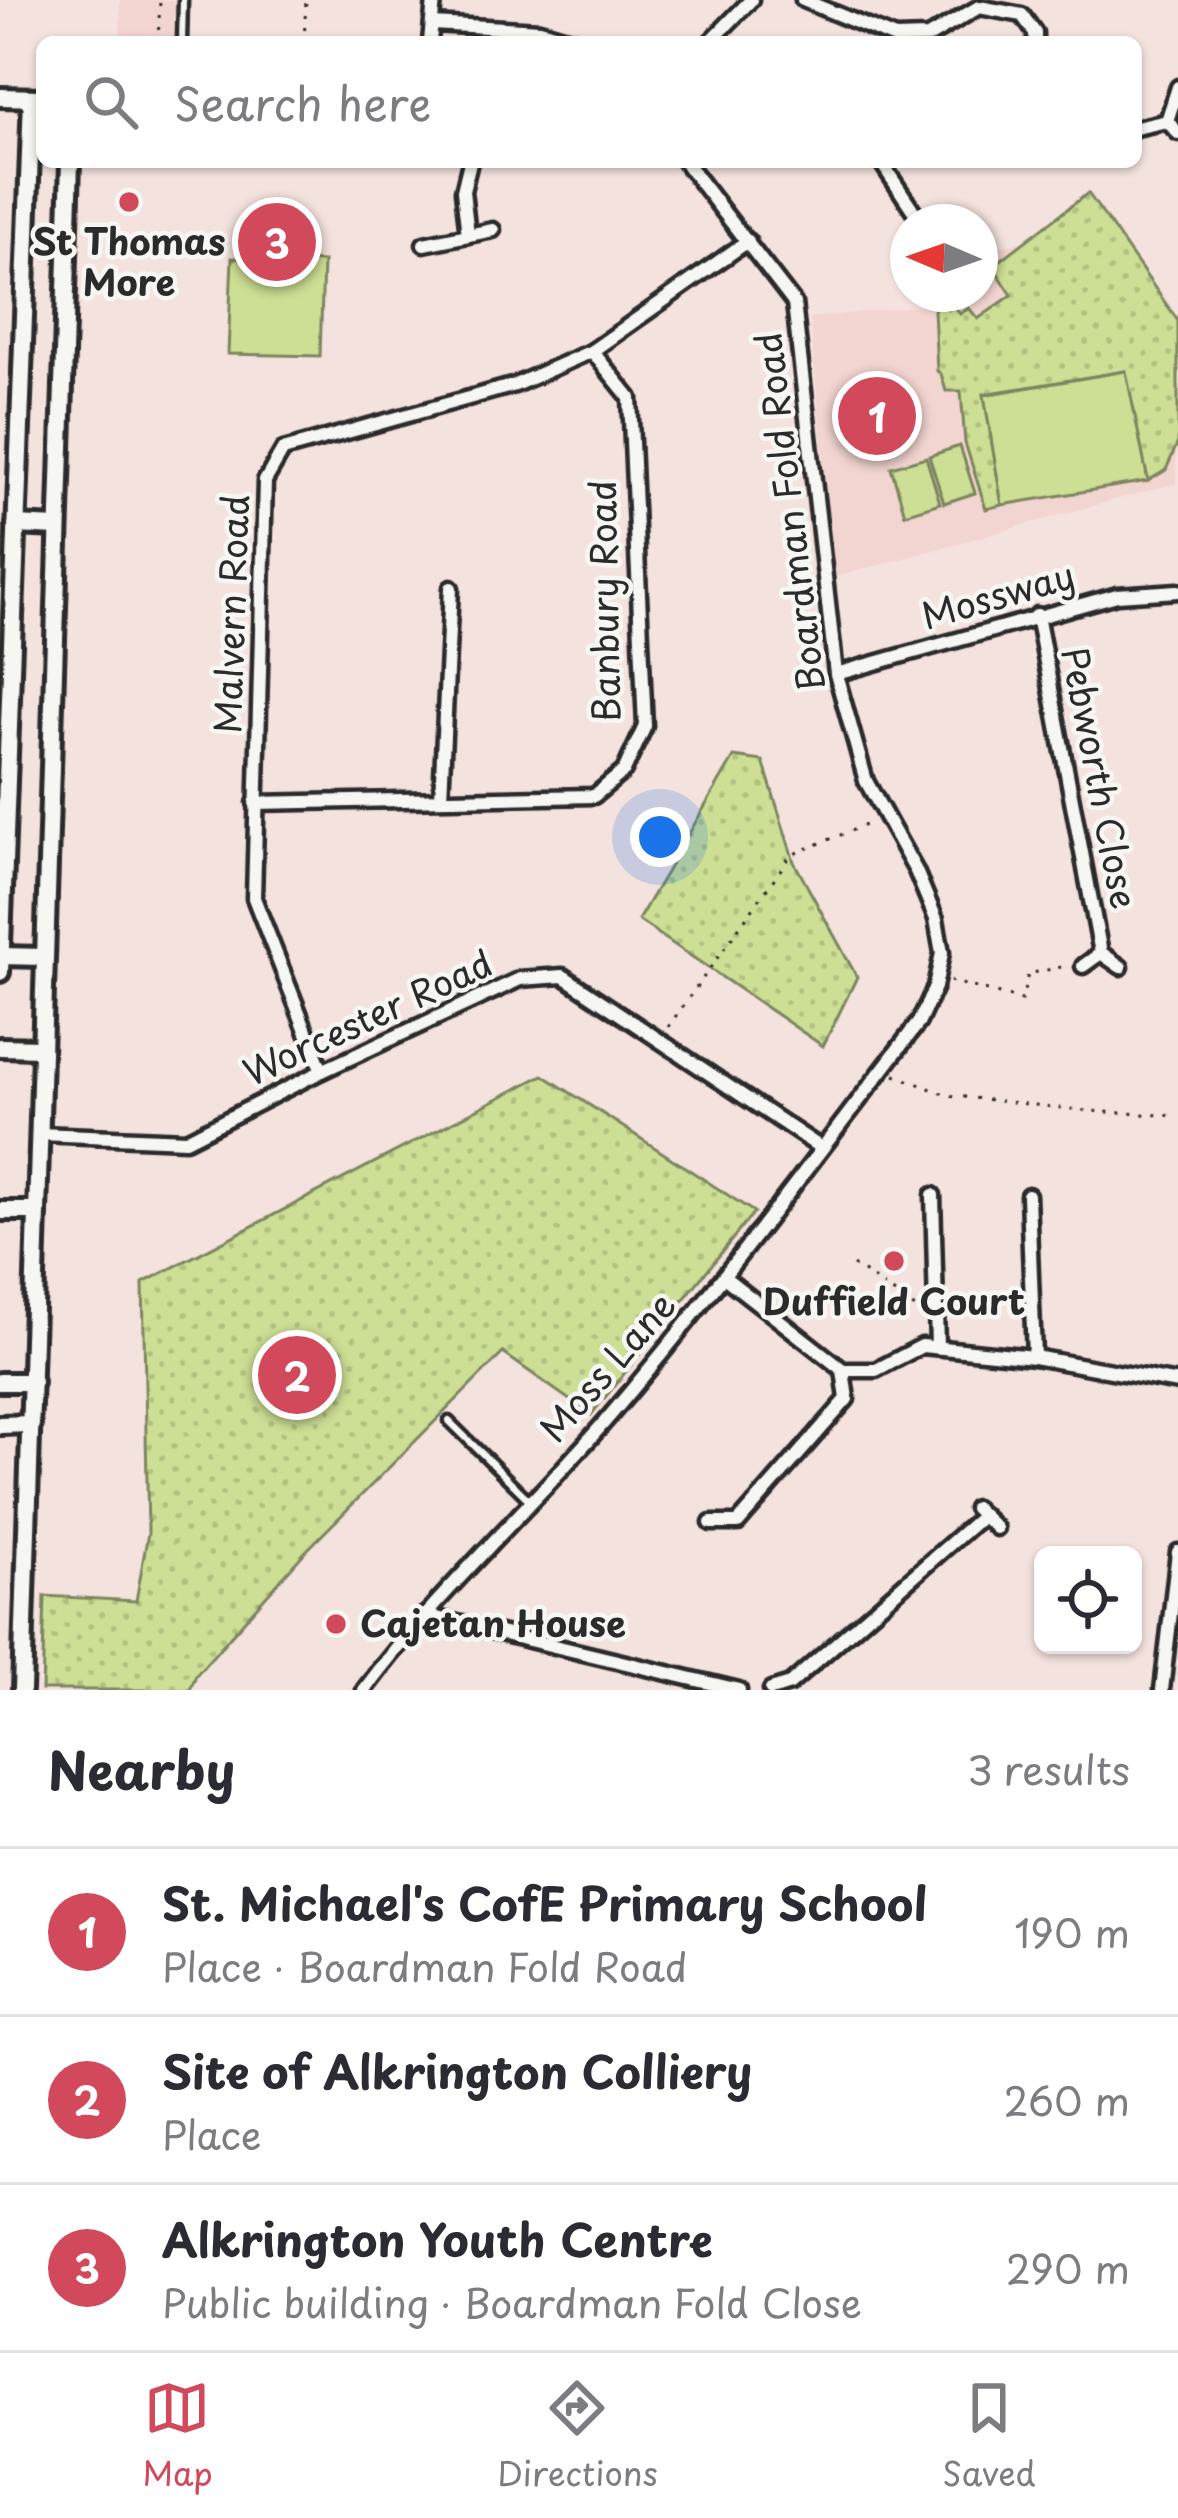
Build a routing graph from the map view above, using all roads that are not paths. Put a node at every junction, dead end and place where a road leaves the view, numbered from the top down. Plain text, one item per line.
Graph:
1 (183, 0) edge
2 (434, 0) edge
3 (751, 0) edge
4 (803, 0) edge
5 (432, 24) junction
6 (182, 36) edge
7 (431, 36) edge
8 (534, 36) edge
9 (716, 36) edge
10 (885, 36) edge
11 (930, 36) edge
12 (1035, 36) edge
13 (1178, 87) edge
14 (0, 97) edge
15 (36, 98) edge
16 (36, 118) edge
17 (1167, 121) junction
18 (1142, 127) edge
19 (1178, 133) edge
20 (70, 168) edge
21 (468, 168) edge
22 (690, 168) edge
23 (885, 168) edge
24 (909, 204) edge
25 (493, 230) dead end
26 (468, 235) junction
27 (748, 241) junction
28 (424, 244) dead end
29 (592, 351) junction
30 (16, 525) junction
31 (57, 526) junction
32 (451, 587) dead end
33 (1178, 591) edge
34 (1037, 615) junction
35 (836, 674) junction
36 (441, 798) junction
37 (255, 803) junction
38 (1101, 953) junction
39 (1, 956) edge
40 (44, 957) junction
41 (1083, 966) road end
42 (1121, 967) dead end
43 (0, 972) edge
44 (0, 1047) edge
45 (41, 1048) junction
46 (322, 1070) junction
47 (882, 1070) joint
48 (39, 1134) junction
49 (821, 1148) junction
50 (933, 1195) dead end
51 (1028, 1195) dead end
52 (0, 1211) edge
53 (37, 1211) junction
54 (724, 1277) junction
55 (937, 1347) junction
56 (1034, 1357) junction
57 (843, 1370) junction
58 (0, 1382) edge
59 (33, 1382) junction
60 (1178, 1383) edge
61 (449, 1421) dead end
62 (32, 1424) junction
63 (0, 1425) edge
64 (530, 1501) junction
65 (711, 1522) dead end
66 (996, 1528) dead end
67 (1178, 1552) edge
68 (424, 1615) junction
69 (798, 1677) junction
70 (22, 1690) edge
71 (364, 1690) edge
72 (739, 1690) edge
73 (771, 1690) edge
74 (807, 1690) edge
75 (1162, 1690) edge

1 - 6 lane
2 - 5 street
3 - 9 street
4 - 10 street
5 - 7 street
5 - 8 street
11 - 12 street
13 - 17 street
14 - 15 street
16 - 30 street
17 - 18 street
17 - 19 street
20 - 31 street
21 - 26 street
22 - 27 street, Boardman Fold Road
23 - 24 street
25 - 26 street
26 - 28 street
27 - 29 street, Malvern Road
27 - 35 street, Boardman Fold Road
29 - 36 street, Banbury Road
29 - 37 street, Malvern Road
30 - 31 street
30 - 39 street
31 - 40 street
32 - 36 street
33 - 34 street, Mossway
34 - 35 street, Mossway
34 - 38 street, Pebworth Close
35 - 47 street, Boardman Fold Road
36 - 37 street, Banbury Road
37 - 46 street, Malvern Road
38 - 41 street, Pebworth Close
38 - 42 street, Pebworth Close
39 - 40 street
39 - 43 street
40 - 45 street
44 - 45 street
45 - 48 street
46 - 48 street, Worcester Road
46 - 49 street, Worcester Road
47 - 49 street, Moss Lane
48 - 53 street
49 - 54 street, Moss Lane
50 - 55 street
51 - 56 street
52 - 53 street
53 - 59 street
54 - 57 street
54 - 64 street, Moss Lane
55 - 56 street
55 - 57 street
56 - 60 street
57 - 65 street
58 - 59 street
59 - 62 street
61 - 64 lane
62 - 63 street
62 - 70 street
64 - 68 street, Moss Lane
66 - 69 street
67 - 75 street
68 - 71 street, Moss Lane
68 - 72 street
69 - 73 street
69 - 74 lane

